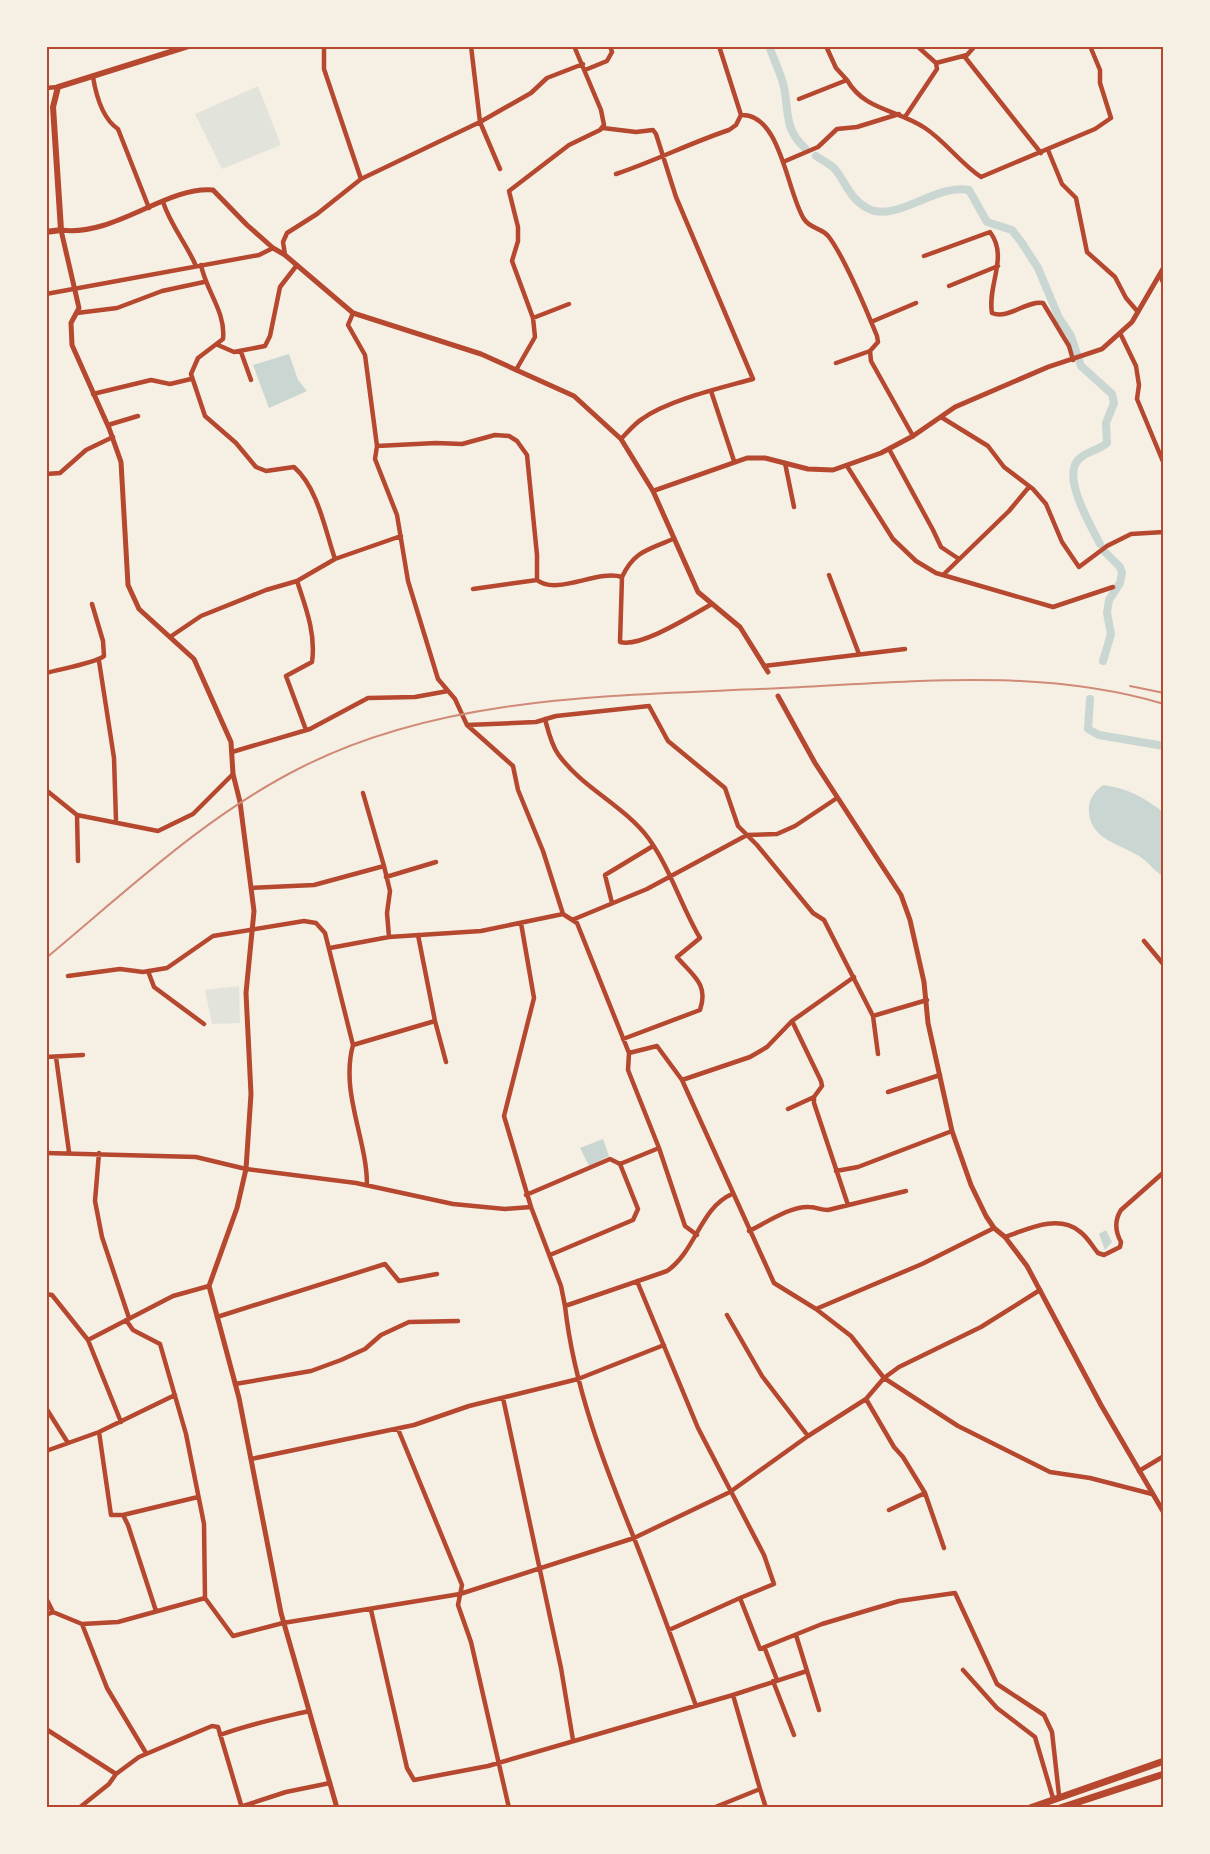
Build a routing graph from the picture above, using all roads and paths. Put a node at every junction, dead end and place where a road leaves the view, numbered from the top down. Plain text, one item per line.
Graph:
1 (189, 46) edge
2 (324, 46) edge
3 (471, 46) edge
4 (574, 46) edge
5 (610, 46) edge
6 (719, 46) edge
7 (826, 46) edge
8 (917, 46) edge
9 (975, 46) edge
10 (1090, 46) edge
11 (964, 56) junction
12 (936, 63) junction
13 (584, 67) junction
14 (93, 77) junction
15 (847, 80) junction
16 (58, 87) junction
17 (46, 88) edge
18 (799, 99) dead end
19 (899, 114) junction
20 (741, 115) junction
21 (905, 117) junction
22 (480, 122) junction
23 (603, 128) junction
24 (1048, 150) junction
25 (1041, 153) junction
26 (662, 158) junction
27 (783, 162) junction
28 (500, 168) dead end
29 (616, 174) dead end
30 (361, 179) junction
31 (163, 202) junction
32 (149, 208) junction
33 (61, 230) junction
34 (46, 231) edge
35 (273, 248) junction
36 (285, 255) junction
37 (924, 256) dead end
38 (199, 265) junction
39 (297, 265) junction
40 (998, 266) junction
41 (1164, 267) edge
42 (1160, 275) junction
43 (204, 282) junction
44 (1164, 285) edge
45 (949, 286) dead end
46 (76, 289) junction
47 (46, 294) edge
48 (916, 303) dead end
49 (569, 304) dead end
50 (1138, 312) junction
51 (77, 313) junction
52 (353, 313) junction
53 (533, 318) junction
54 (871, 322) junction
55 (1121, 335) junction
56 (218, 345) junction
57 (870, 351) junction
58 (242, 352) junction
59 (1073, 360) junction
60 (836, 363) dead end
61 (516, 370) junction
62 (191, 379) junction
63 (251, 380) dead end
64 (711, 391) junction
65 (93, 394) junction
66 (138, 416) dead end
67 (941, 417) junction
68 (108, 425) junction
69 (913, 436) junction
70 (113, 437) junction
71 (621, 439) junction
72 (377, 446) junction
73 (889, 449) junction
74 (734, 460) junction
75 (785, 462) junction
76 (1164, 464) edge
77 (847, 466) junction
78 (46, 474) edge
79 (1029, 487) junction
80 (653, 491) junction
81 (794, 507) dead end
82 (1163, 532) edge
83 (401, 536) junction
84 (673, 539) junction
85 (1164, 539) edge
86 (335, 559) junction
87 (959, 559) junction
88 (944, 574) junction
89 (829, 575) dead end
90 (622, 577) junction
91 (537, 580) junction
92 (297, 581) junction
93 (1113, 587) dead end
94 (473, 589) dead end
95 (92, 604) dead end
96 (712, 604) junction
97 (170, 637) junction
98 (905, 649) dead end
99 (859, 654) junction
100 (99, 661) junction
101 (764, 666) junction
102 (768, 672) dead end
103 (46, 673) edge
104 (448, 691) junction
105 (778, 696) dead end
106 (545, 719) junction
107 (467, 725) junction
108 (306, 730) junction
109 (232, 752) junction
110 (233, 774) junction
111 (46, 790) edge
112 (363, 793) dead end
113 (837, 798) junction
114 (77, 815) junction
115 (116, 820) junction
116 (747, 835) junction
117 (653, 846) junction
118 (78, 861) dead end
119 (436, 862) dead end
120 (384, 866) junction
121 (386, 877) junction
122 (672, 877) junction
123 (251, 888) junction
124 (612, 903) junction
125 (563, 914) junction
126 (572, 920) junction
127 (521, 923) junction
128 (252, 930) junction
129 (418, 935) junction
130 (389, 937) junction
131 (1144, 941) dead end
132 (330, 948) junction
133 (1164, 965) edge
134 (148, 971) junction
135 (68, 976) dead end
136 (854, 977) junction
137 (927, 1000) junction
138 (873, 1016) junction
139 (435, 1021) junction
140 (792, 1021) junction
141 (204, 1024) dead end
142 (623, 1039) junction
143 (353, 1045) junction
144 (629, 1053) junction
145 (83, 1054) dead end
146 (878, 1054) dead end
147 (56, 1057) junction
148 (46, 1058) edge
149 (446, 1062) dead end
150 (940, 1074) junction
151 (682, 1080) junction
152 (888, 1092) dead end
153 (814, 1096) junction
154 (788, 1109) dead end
155 (952, 1131) junction
156 (659, 1148) junction
157 (69, 1152) junction
158 (46, 1153) edge
159 (99, 1153) junction
160 (621, 1164) junction
161 (246, 1169) junction
162 (836, 1171) junction
163 (1164, 1172) edge
164 (367, 1185) junction
165 (906, 1191) dead end
166 (732, 1194) junction
167 (526, 1195) junction
168 (848, 1205) junction
169 (531, 1207) junction
170 (994, 1228) junction
171 (749, 1231) junction
172 (697, 1235) junction
173 (1005, 1237) junction
174 (550, 1255) junction
175 (437, 1274) dead end
176 (637, 1281) junction
177 (209, 1286) junction
178 (1040, 1290) junction
179 (46, 1294) edge
180 (565, 1306) junction
181 (816, 1309) junction
182 (727, 1315) dead end
183 (217, 1317) junction
184 (127, 1319) junction
185 (458, 1321) dead end
186 (88, 1340) junction
187 (664, 1345) junction
188 (884, 1378) junction
189 (578, 1379) junction
190 (235, 1384) junction
191 (176, 1395) junction
192 (503, 1398) junction
193 (866, 1399) junction
194 (46, 1408) edge
195 (121, 1422) junction
196 (398, 1429) junction
197 (99, 1432) junction
198 (808, 1436) junction
199 (68, 1443) junction
200 (46, 1451) edge
201 (1164, 1456) edge
202 (250, 1459) junction
203 (1139, 1471) junction
204 (730, 1492) junction
205 (925, 1493) junction
206 (1152, 1494) junction
207 (198, 1497) junction
208 (889, 1510) dead end
209 (1164, 1513) edge
210 (123, 1515) junction
211 (634, 1538) junction
212 (944, 1548) dead end
213 (541, 1570) junction
214 (460, 1594) junction
215 (46, 1598) edge
216 (205, 1598) junction
217 (740, 1598) junction
218 (371, 1610) junction
219 (156, 1611) junction
220 (53, 1612) junction
221 (46, 1615) edge
222 (284, 1623) junction
223 (82, 1624) junction
224 (669, 1630) junction
225 (796, 1635) junction
226 (765, 1648) junction
227 (963, 1670) dead end
228 (807, 1671) junction
229 (775, 1680) junction
230 (733, 1695) junction
231 (696, 1706) junction
232 (819, 1710) dead end
233 (309, 1711) junction
234 (46, 1729) edge
235 (220, 1735) junction
236 (794, 1735) dead end
237 (573, 1740) junction
238 (146, 1753) junction
239 (1164, 1761) edge
240 (499, 1763) junction
241 (116, 1774) junction
242 (1164, 1774) edge
243 (330, 1783) junction
244 (760, 1789) junction
245 (1056, 1797) junction
246 (1079, 1804) edge
247 (240, 1807) edge
248 (79, 1808) edge
249 (337, 1808) edge
250 (509, 1808) edge
251 (713, 1808) edge
252 (765, 1808) edge
253 (1030, 1808) edge
254 (1060, 1808) edge

1 - 14 main road
2 - 30 street
3 - 22 street
4 - 13 street
5 - 13 street
6 - 20 street
7 - 15 street
8 - 12 street
9 - 11 street
10 - 24 street
11 - 12 street
11 - 25 street
12 - 21 street
13 - 22 street
13 - 23 street
14 - 16 main road
14 - 32 street
15 - 18 street
15 - 19 street
16 - 17 street
16 - 33 main road
19 - 21 street
19 - 27 street
20 - 26 street
20 - 27 street
21 - 25 street
22 - 28 street
22 - 30 street
23 - 26 street
23 - 53 street
24 - 25 street
24 - 50 street
26 - 29 street
26 - 64 street
27 - 54 street
30 - 36 street
31 - 32 street
31 - 35 street
31 - 38 street
32 - 33 street
33 - 34 main road
33 - 46 street
35 - 36 street
35 - 38 street
36 - 39 street
37 - 40 street
38 - 43 street
38 - 46 street
39 - 52 street
39 - 58 street
40 - 45 street
40 - 59 street
41 - 42 street
42 - 44 street
42 - 50 street
43 - 51 street
43 - 56 street
46 - 47 street
46 - 51 street
48 - 54 street
49 - 53 street
50 - 55 street
51 - 65 street
52 - 61 street
52 - 72 street
53 - 61 street
54 - 57 street
55 - 59 street
55 - 76 street
56 - 58 street
56 - 62 street
57 - 60 street
57 - 69 street
58 - 63 street
59 - 67 street
61 - 71 street
62 - 65 street
62 - 86 street
64 - 71 street
64 - 74 street
65 - 68 street
66 - 68 street
67 - 69 street
67 - 79 street
68 - 70 street
69 - 73 street
70 - 78 street
70 - 97 street
71 - 80 street
72 - 83 street
72 - 91 street
73 - 77 street
73 - 87 street
74 - 75 street
74 - 80 street
75 - 77 street
75 - 81 street
77 - 88 street
79 - 82 street
79 - 87 street
80 - 84 street
82 - 85 street
83 - 86 street
83 - 104 street
84 - 90 street
84 - 96 street
86 - 92 street
87 - 88 street
88 - 93 street
89 - 99 street
90 - 91 street
90 - 96 street
91 - 94 street
92 - 97 street
92 - 108 street
95 - 100 street
96 - 101 street
97 - 109 street
98 - 99 street
99 - 101 street
100 - 103 street
100 - 115 street
101 - 102 street
104 - 107 street
104 - 108 street
105 - 113 street
106 - 107 street
106 - 116 street
106 - 117 street
107 - 125 street
108 - 109 street
109 - 110 street
110 - 115 street
110 - 123 street
111 - 114 street
112 - 120 street
113 - 116 street
113 - 137 street
114 - 115 street
114 - 118 street
116 - 122 street
116 - 136 street
117 - 122 street
117 - 124 street
119 - 121 street
120 - 121 street
120 - 123 street
121 - 130 street
122 - 124 street
122 - 142 street
123 - 128 street
124 - 126 street
125 - 126 street
125 - 127 street
126 - 142 street
127 - 129 street
127 - 167 street
128 - 132 street
128 - 134 street
128 - 161 street
129 - 130 street
129 - 139 street
130 - 132 street
131 - 133 street
132 - 143 street
134 - 135 street
134 - 141 street
136 - 138 street
136 - 140 street
137 - 138 street
137 - 150 street
138 - 146 street
139 - 143 street
139 - 149 street
140 - 151 street
140 - 153 street
142 - 144 street
143 - 164 street
144 - 151 street
144 - 156 street
145 - 147 street
147 - 148 street
147 - 157 street
150 - 152 street
150 - 155 street
151 - 166 street
153 - 154 street
153 - 162 street
155 - 162 street
155 - 170 street
156 - 160 street
156 - 172 street
157 - 158 street
157 - 159 street
159 - 161 street
159 - 184 street
160 - 167 street
160 - 174 street
161 - 164 street
161 - 177 street
162 - 168 street
163 - 173 street
164 - 169 street
165 - 168 street
166 - 171 street
166 - 172 street
167 - 169 street
168 - 171 street
169 - 174 street
170 - 173 street
170 - 181 street
171 - 181 street
172 - 176 street
173 - 178 street
174 - 180 street
175 - 183 street
176 - 180 street
176 - 187 street
177 - 183 street
177 - 184 street
178 - 188 street
178 - 203 street
179 - 186 street
180 - 189 street
181 - 188 street
182 - 198 street
183 - 190 street
184 - 186 street
184 - 191 street
185 - 190 street
186 - 195 street
187 - 189 street
187 - 204 street
188 - 193 street
188 - 206 street
189 - 192 street
189 - 211 street
190 - 202 street
191 - 195 street
191 - 207 street
192 - 196 street
192 - 213 street
193 - 198 street
193 - 205 street
194 - 199 street
195 - 197 street
196 - 202 street
196 - 214 street
197 - 199 street
197 - 210 street
198 - 204 street
199 - 200 street
201 - 203 street
202 - 222 street
203 - 206 street
204 - 211 street
204 - 217 street
205 - 208 street
205 - 212 street
206 - 209 street
207 - 210 street
207 - 216 street
210 - 219 street
211 - 213 street
211 - 224 street
213 - 214 street
213 - 237 street
214 - 218 street
214 - 240 street
215 - 220 street
216 - 219 street
216 - 222 street
217 - 224 street
217 - 226 street
218 - 222 street
218 - 240 street
219 - 223 street
220 - 221 street
220 - 223 street
222 - 233 street
223 - 238 street
224 - 231 street
225 - 226 street
225 - 228 street
225 - 245 street
226 - 229 street
227 - 245 street
228 - 229 street
228 - 232 street
229 - 230 street
229 - 236 street
230 - 231 street
230 - 244 street
231 - 237 street
233 - 235 street
233 - 243 street
234 - 241 street
235 - 238 street
235 - 247 street
237 - 240 street
238 - 241 street
239 - 245 highway
240 - 250 street
241 - 248 street
242 - 246 highway
243 - 247 street
243 - 249 street
244 - 251 street
244 - 252 street
245 - 253 highway
246 - 254 highway

